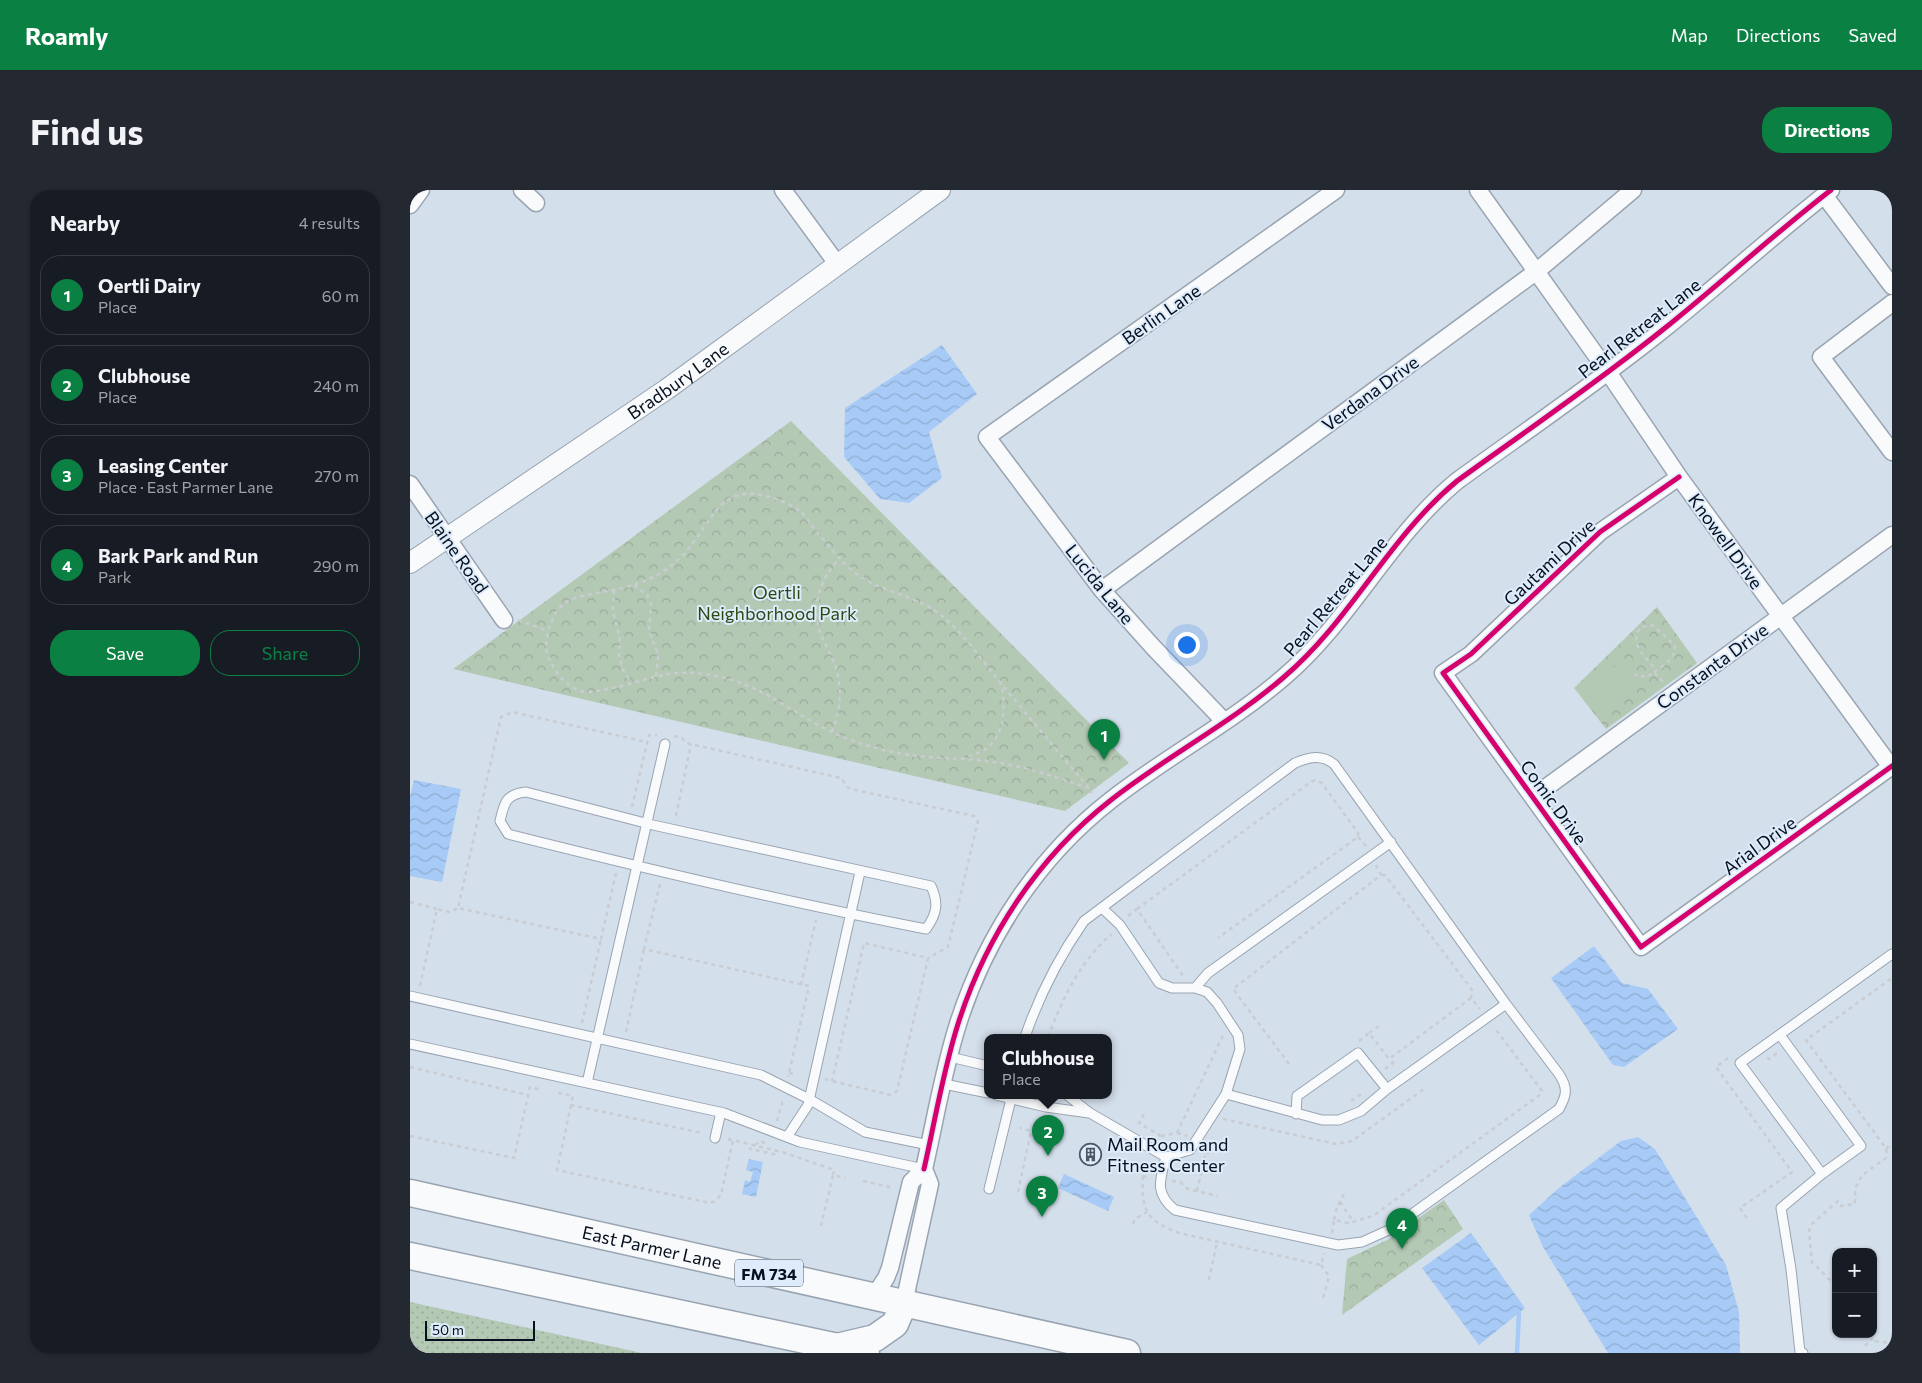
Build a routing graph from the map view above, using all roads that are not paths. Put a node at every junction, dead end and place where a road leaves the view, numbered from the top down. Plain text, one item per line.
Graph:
1 (421, 190) edge
2 (522, 190) edge
3 (784, 190) edge
4 (940, 190) edge
5 (1336, 190) edge
6 (1478, 190) edge
7 (1633, 190) edge
8 (1827, 193) edge
9 (536, 203) dead end
10 (410, 205) edge
11 (838, 265) junction
12 (1537, 271) junction
13 (1892, 286) edge
14 (1892, 303) edge
15 (1608, 372) junction
16 (987, 437) joint
17 (1892, 452) edge
18 (1679, 477) junction
19 (410, 484) edge
20 (1892, 535) edge
21 (448, 539) junction
22 (410, 563) edge
23 (1102, 590) junction
24 (1781, 616) junction
25 (508, 618) road end
26 (1443, 673) joint
27 (1224, 721) junction
28 (664, 744) dead end
29 (1891, 766) edge
30 (1533, 797) junction
31 (647, 823) junction
32 (1391, 842) junction
33 (637, 866) junction
34 (860, 872) junction
35 (1102, 908) junction
36 (850, 914) junction
37 (1641, 947) joint
38 (1892, 954) edge
39 (1195, 988) junction
40 (410, 996) edge
41 (1506, 1004) junction
42 (1026, 1034) edge
43 (1780, 1035) junction
44 (598, 1038) junction
45 (410, 1044) edge
46 (950, 1056) junction
47 (984, 1065) edge
48 (588, 1083) junction
49 (944, 1084) junction
50 (1387, 1089) junction
51 (984, 1092) edge
52 (1226, 1094) junction
53 (809, 1099) junction
54 (1010, 1099) edge
55 (1021, 1099) edge
56 (1071, 1099) edge
57 (721, 1112) junction
58 (1090, 1113) junction
59 (1296, 1114) junction
60 (787, 1137) junction
61 (715, 1138) dead end
62 (929, 1145) junction
63 (1166, 1157) junction
64 (924, 1169) junction
65 (1822, 1174) junction
66 (990, 1189) dead end
67 (410, 1193) edge
68 (410, 1256) edge
69 (874, 1296) junction
70 (904, 1303) junction
71 (838, 1347) junction
72 (866, 1353) edge
73 (1127, 1353) edge
74 (1801, 1353) edge

1 - 10 street
2 - 9 street
3 - 11 street
4 - 11 street, Bradbury Lane
5 - 16 street, Berlin Lane
6 - 12 street, Knowell Drive
7 - 12 street, Verdana Drive
8 - 13 street
8 - 15 street, Pearl Retreat Lane
11 - 21 street, Bradbury Lane
12 - 15 street, Knowell Drive
12 - 23 street, Verdana Drive
14 - 17 street
15 - 18 street, Knowell Drive
15 - 27 street, Pearl Retreat Lane
16 - 23 street, Lucida Lane
18 - 24 street, Knowell Drive
18 - 26 street, Gautami Drive
19 - 21 street, Blaine Road
20 - 24 street, Constanta Drive
21 - 22 street, Bradbury Lane
21 - 25 street, Blaine Road
23 - 27 street, Lucida Lane
24 - 29 street, Knowell Drive
24 - 30 street, Constanta Drive
26 - 30 street, Comic Drive
27 - 46 street, Pearl Retreat Lane
28 - 31 lane
29 - 37 street, Arial Drive
30 - 37 street, Comic Drive
31 - 33 lane
31 - 33 lane
31 - 34 lane
32 - 35 lane
32 - 39 lane
32 - 41 lane
33 - 36 lane
33 - 44 lane
34 - 36 lane
34 - 36 lane
35 - 39 lane
35 - 42 lane
36 - 53 lane
38 - 43 lane
39 - 52 lane
40 - 44 lane
41 - 50 lane
41 - 63 lane
43 - 65 lane
43 - 65 lane
44 - 48 lane
44 - 53 lane
45 - 48 lane
46 - 47 lane
46 - 49 street, Pearl Retreat Lane
48 - 57 lane
49 - 51 lane
49 - 62 street, Pearl Retreat Lane
50 - 59 lane
50 - 59 lane
52 - 59 lane
52 - 63 lane
53 - 60 lane
53 - 62 lane
54 - 66 lane
55 - 58 lane
56 - 58 lane
57 - 60 lane
57 - 61 lane
58 - 63 lane
60 - 64 lane
62 - 64 street, Pearl Retreat Lane
64 - 69 street, Pearl Retreat Lane
64 - 70 street, Pearl Retreat Lane
65 - 74 lane
67 - 69 main road, East Parmer Lane / FM 734
68 - 71 main road
69 - 70 main road, East Parmer Lane / FM 734
70 - 71 main road
70 - 73 main road, East Parmer Lane / FM 734
71 - 72 main road

